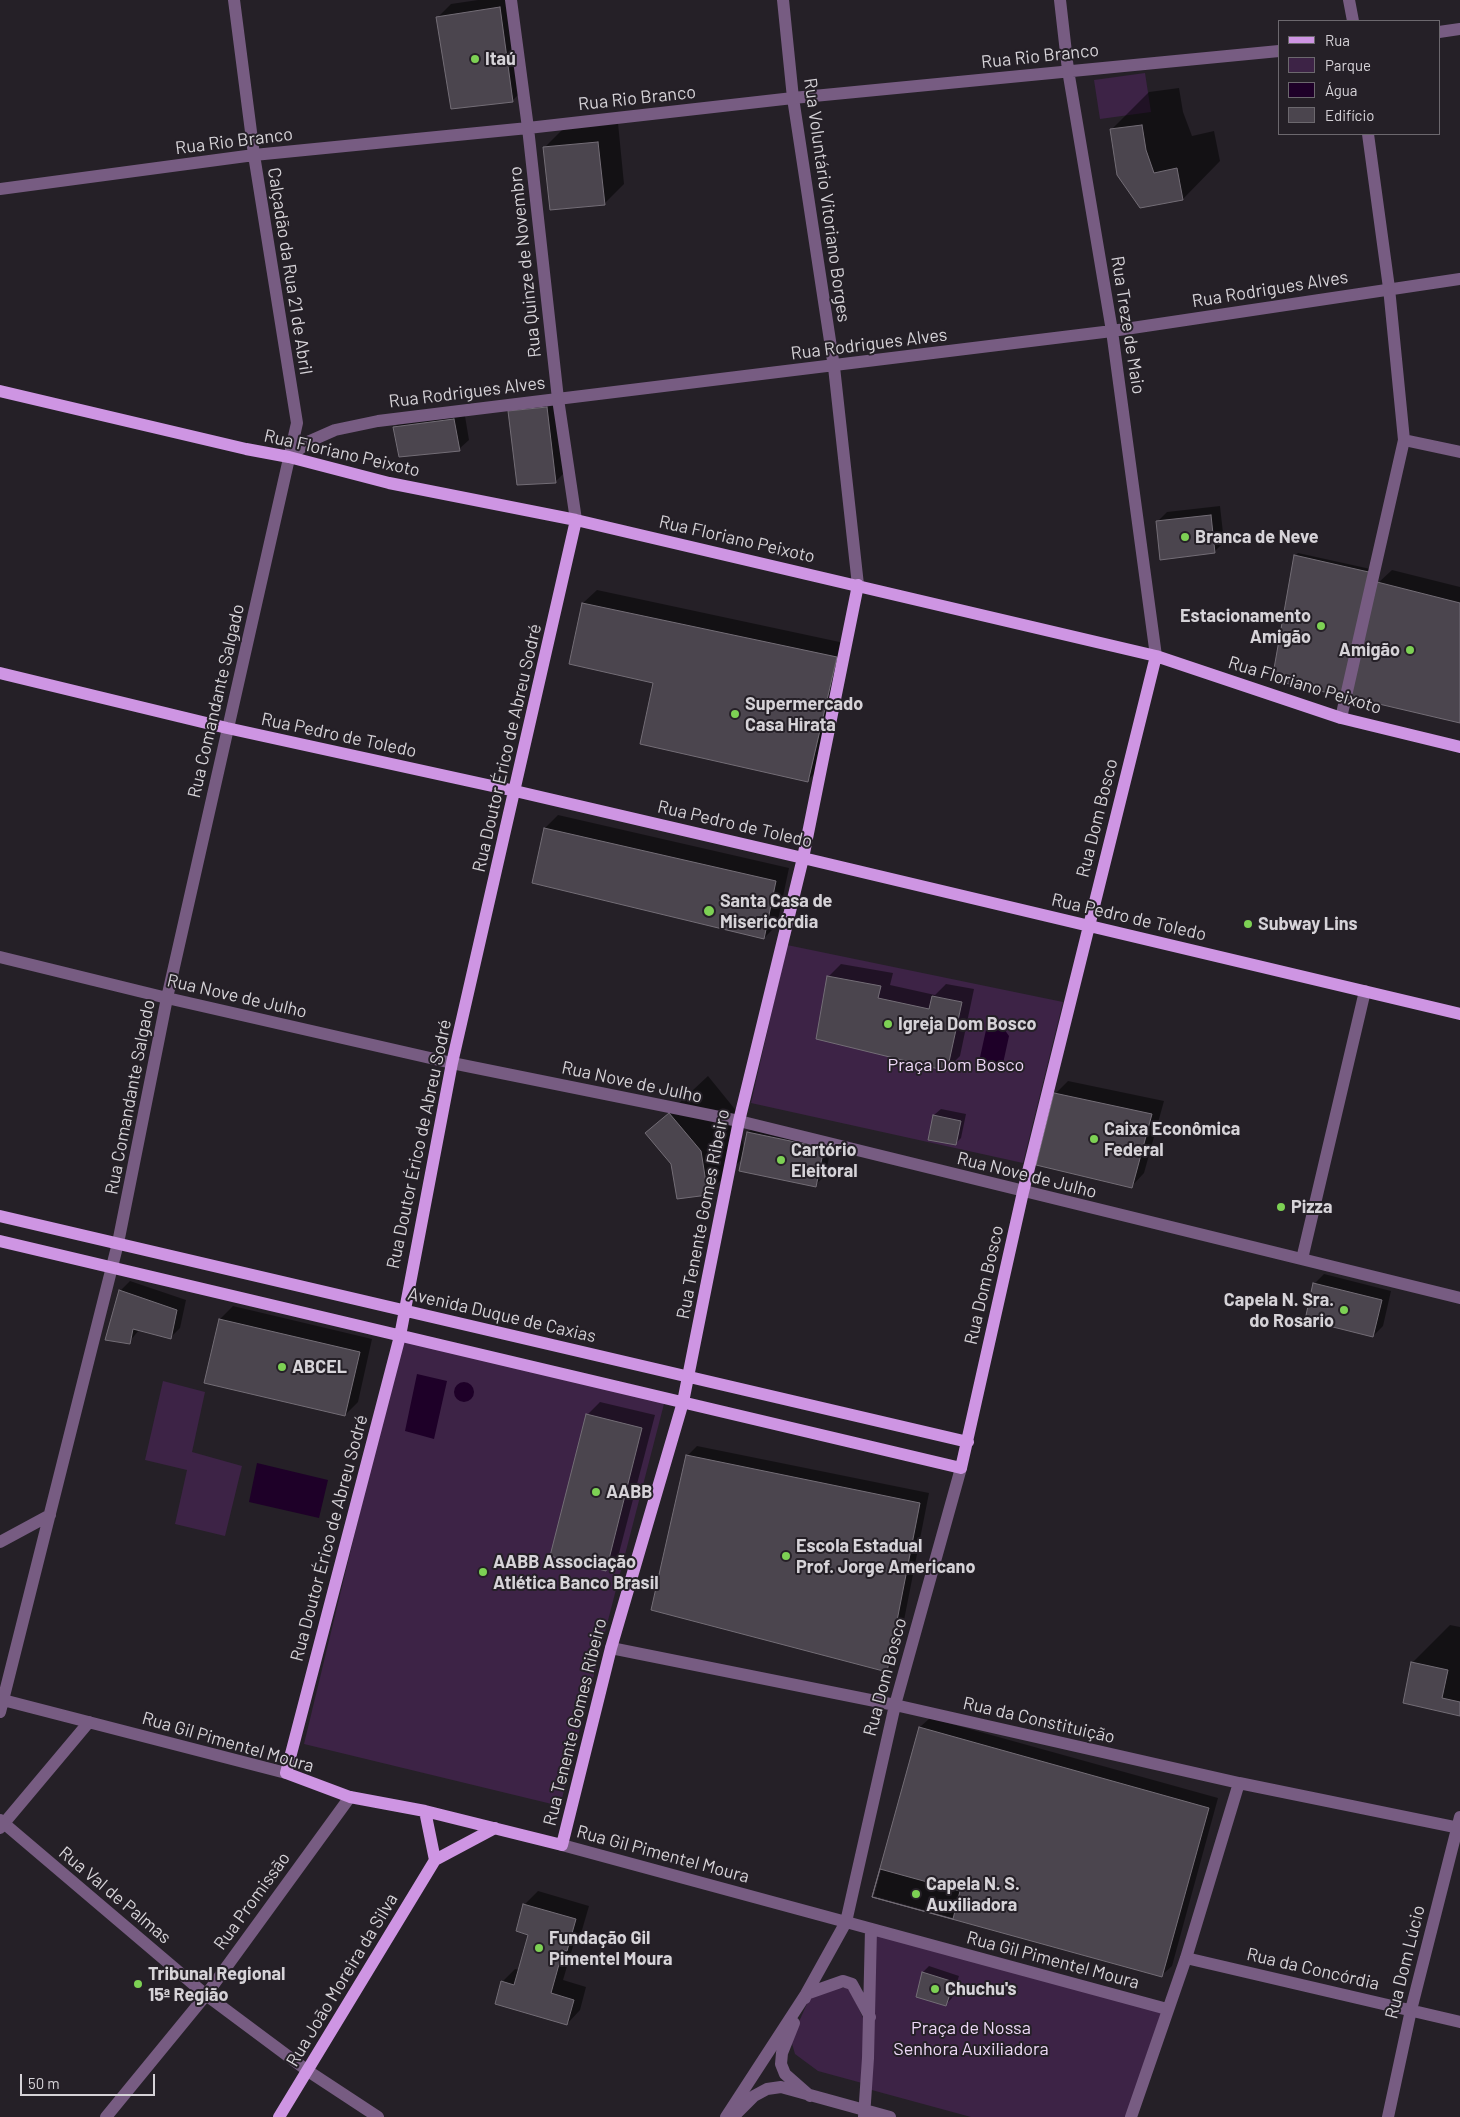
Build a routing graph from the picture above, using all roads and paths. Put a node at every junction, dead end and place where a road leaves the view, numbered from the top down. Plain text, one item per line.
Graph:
1 (234, 0) edge
2 (511, 0) edge
3 (783, 0) edge
4 (1060, 0) edge
5 (1349, 0) edge
6 (1353, 20) edge
7 (1460, 29) edge
8 (1440, 32) edge
9 (1278, 51) edge
10 (1068, 70) junction
11 (793, 98) junction
12 (528, 128) junction
13 (1368, 135) edge
14 (254, 155) junction
15 (0, 189) edge
16 (1460, 279) edge
17 (1389, 288) junction
18 (1112, 331) junction
19 (834, 367) junction
20 (0, 391) edge
21 (558, 399) junction
22 (1404, 440) junction
23 (1460, 452) edge
24 (289, 457) junction
25 (576, 520) junction
26 (858, 585) junction
27 (1156, 656) junction
28 (0, 673) edge
29 (1341, 718) junction
30 (227, 728) junction
31 (1460, 747) edge
32 (515, 791) junction
33 (803, 858) junction
34 (1088, 926) junction
35 (0, 957) edge
36 (1365, 992) junction
37 (167, 998) junction
38 (1460, 1014) edge
39 (452, 1063) junction
40 (739, 1121) junction
41 (1023, 1192) junction
42 (0, 1216) edge
43 (0, 1241) edge
44 (118, 1243) junction
45 (1302, 1259) junction
46 (112, 1268) junction
47 (1460, 1298) edge
48 (403, 1309) junction
49 (400, 1336) junction
50 (688, 1376) junction
51 (683, 1402) junction
52 (968, 1442) junction
53 (961, 1468) junction
54 (50, 1515) junction
55 (0, 1542) edge
56 (611, 1648) junction
57 (895, 1705) junction
58 (1, 1706) edge
59 (89, 1722) junction
60 (286, 1773) junction
61 (1239, 1783) junction
62 (350, 1797) junction
63 (425, 1811) junction
64 (1, 1824) edge
65 (1459, 1824) edge
66 (495, 1828) junction
67 (562, 1845) junction
68 (435, 1860) junction
69 (846, 1922) junction
70 (872, 1929) junction
71 (1186, 1958) junction
72 (806, 1994) junction
73 (206, 1995) junction
74 (1167, 2009) junction
75 (1411, 2010) junction
76 (870, 2018) junction
77 (1460, 2022) edge
78 (308, 2071) junction
79 (810, 2096) junction
80 (863, 2113) edge
81 (106, 2117) edge
82 (279, 2117) edge
83 (378, 2117) edge
84 (726, 2117) edge
85 (733, 2117) edge
86 (890, 2117) edge
87 (1131, 2117) edge
88 (1388, 2117) edge

1 - 14 street, Calçadão da Rua 21 de Abril
2 - 12 street, Rua Quinze de Novembro
3 - 11 street, Rua Voluntário Vitoriano Borges
4 - 10 street, Rua Treze de Maio
5 - 6 street
7 - 8 street
9 - 10 street, Rua Rio Branco
10 - 11 street, Rua Rio Branco
10 - 18 street, Rua Treze de Maio
11 - 12 street, Rua Rio Branco
11 - 19 street, Rua Voluntário Vitoriano Borges
12 - 14 street, Rua Rio Branco
12 - 21 street, Rua Quinze de Novembro
13 - 17 street
14 - 15 street, Rua Rio Branco
14 - 24 street, Calçadão da Rua 21 de Abril
16 - 17 street, Rua Rodrigues Alves
17 - 18 street, Rua Rodrigues Alves
17 - 22 street
18 - 19 street, Rua Rodrigues Alves
18 - 27 street, Rua Treze de Maio
19 - 21 street, Rua Rodrigues Alves
19 - 26 street, Rua Voluntário Vitoriano Borges
20 - 24 main road, Rua Floriano Peixoto
21 - 24 street, Rua Rodrigues Alves
21 - 25 street, Rua Quinze de Novembro
22 - 23 street
22 - 29 street
24 - 25 main road, Rua Floriano Peixoto
24 - 30 street, Rua Comandante Salgado
25 - 26 main road, Rua Floriano Peixoto
25 - 32 main road, Rua Doutor Érico de Abreu Sodré
26 - 27 main road, Rua Floriano Peixoto
26 - 33 main road, Rua Tenente Gomes Ribeiro
27 - 29 main road, Rua Floriano Peixoto
27 - 34 main road, Rua Dom Bosco
28 - 30 main road, Rua Pedro de Toledo
29 - 31 main road, Rua Floriano Peixoto
30 - 32 main road, Rua Pedro de Toledo
30 - 37 street, Rua Comandante Salgado
32 - 33 main road, Rua Pedro de Toledo
32 - 39 main road, Rua Doutor Érico de Abreu Sodré
33 - 34 main road, Rua Pedro de Toledo
33 - 40 main road, Rua Tenente Gomes Ribeiro
34 - 36 main road, Rua Pedro de Toledo
34 - 41 main road, Rua Dom Bosco
35 - 37 street, Rua Nove de Julho
36 - 38 main road, Rua Pedro de Toledo
36 - 45 street
37 - 39 street, Rua Nove de Julho
37 - 44 street, Rua Comandante Salgado
39 - 40 street, Rua Nove de Julho
39 - 48 main road, Rua Doutor Érico de Abreu Sodré
40 - 41 street, Rua Nove de Julho
40 - 50 main road, Rua Tenente Gomes Ribeiro
41 - 45 street, Rua Nove de Julho
41 - 52 main road, Rua Dom Bosco
42 - 44 main road, Avenida Duque de Caxias
43 - 46 main road
44 - 46 street, Rua Comandante Salgado
44 - 48 main road, Avenida Duque de Caxias
45 - 47 street, Rua Nove de Julho
46 - 49 main road
46 - 54 street, Rua Comandante Salgado
48 - 49 main road, Rua Doutor Érico de Abreu Sodré
48 - 50 main road, Avenida Duque de Caxias
49 - 51 main road
49 - 60 main road, Rua Doutor Érico de Abreu Sodré
50 - 51 main road, Rua Tenente Gomes Ribeiro
50 - 52 main road, Avenida Duque de Caxias
51 - 53 main road
51 - 56 main road, Rua Tenente Gomes Ribeiro
52 - 53 main road, Rua Dom Bosco
53 - 57 street, Rua Dom Bosco
54 - 55 street
54 - 58 street, Rua Comandante Salgado
56 - 57 street, Rua da Constituição
56 - 67 main road, Rua Tenente Gomes Ribeiro
57 - 61 street, Rua da Constituição
57 - 69 street, Rua Dom Bosco
58 - 59 street, Rua Gil Pimentel Moura
59 - 60 street, Rua Gil Pimentel Moura
59 - 64 street
60 - 62 main road, Rua Gil Pimentel Moura
61 - 65 street, Rua da Constituição
61 - 71 street
62 - 63 main road, Rua Gil Pimentel Moura
62 - 73 street, Rua Promissão
63 - 66 main road, Rua Gil Pimentel Moura
63 - 68 main road
64 - 73 street, Rua Val de Palmas
65 - 75 street, Rua Dom Lúcio
66 - 67 main road, Rua Gil Pimentel Moura
66 - 68 main road
67 - 69 street, Rua Gil Pimentel Moura
68 - 78 main road, Rua João Moreira da Silva
69 - 70 street, Rua Gil Pimentel Moura
69 - 72 street, Rua Dom Bosco
70 - 74 street, Rua Gil Pimentel Moura
70 - 76 street
71 - 74 street
71 - 75 street, Rua da Concórdia
72 - 76 street
72 - 79 street
72 - 84 street
73 - 78 street, Rua Val de Palmas
73 - 81 street, Rua Promissão
74 - 87 street
75 - 77 street, Rua da Concórdia
75 - 88 street, Rua Dom Lúcio
76 - 80 street
78 - 82 main road, Rua João Moreira da Silva
78 - 83 street, Rua Val de Palmas
79 - 80 street
79 - 85 street
80 - 86 street

